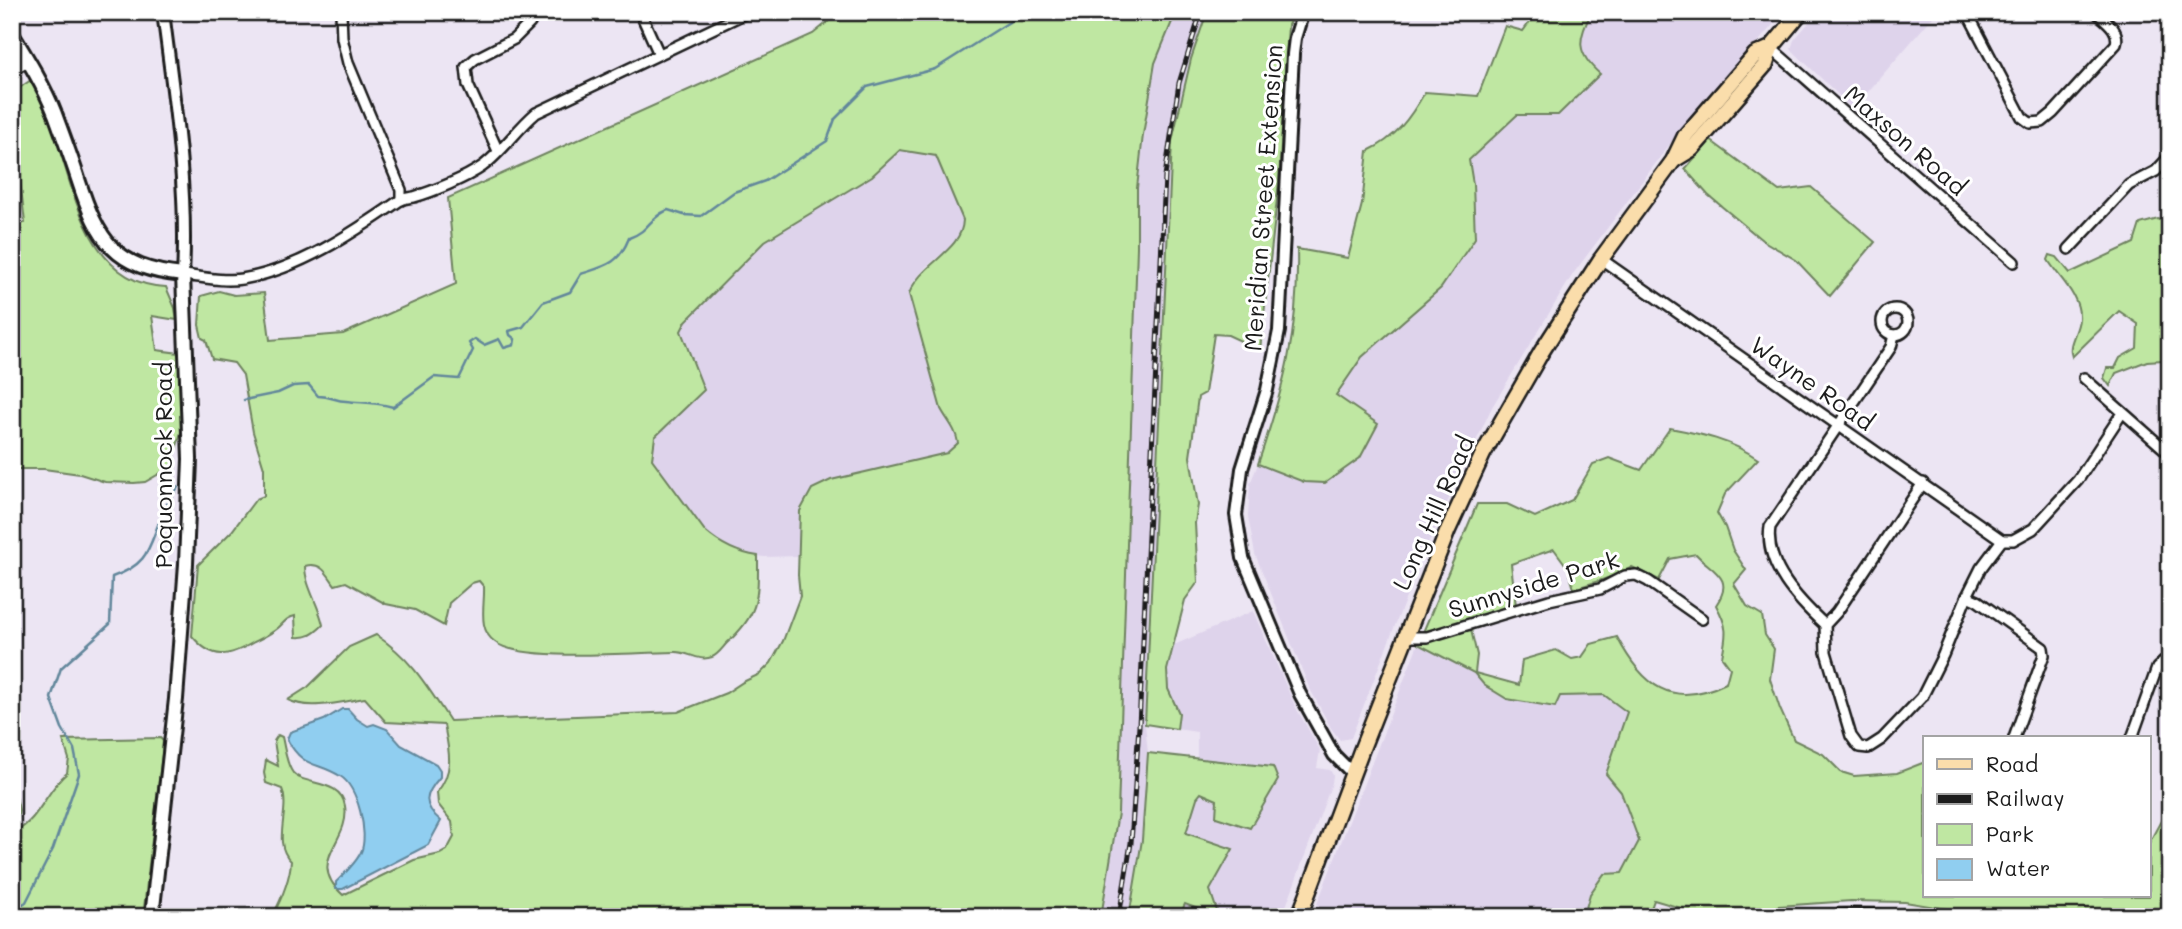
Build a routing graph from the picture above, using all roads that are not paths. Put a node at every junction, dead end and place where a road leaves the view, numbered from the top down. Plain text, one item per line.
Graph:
1 (163, 12) edge
2 (341, 12) edge
3 (640, 12) edge
4 (748, 12) edge
5 (1303, 12) edge
6 (1801, 12) edge
7 (1967, 12) edge
8 (2096, 12) edge
9 (530, 23) dead end
10 (12, 34) edge
11 (1771, 48) junction
12 (659, 54) junction
13 (28, 60) junction
14 (12, 71) edge
15 (498, 151) junction
16 (2170, 156) edge
17 (401, 200) junction
18 (2069, 249) dead end
19 (1601, 258) junction
20 (2014, 262) dead end
21 (183, 275) junction
22 (1894, 335) dead end
23 (2084, 378) dead end
24 (2122, 413) junction
25 (1838, 425) junction
26 (2170, 454) edge
27 (1923, 483) junction
28 (2002, 540) junction
29 (1967, 596) junction
30 (1702, 620) dead end
31 (1825, 625) junction
32 (1406, 637) junction
33 (2169, 657) edge
34 (2015, 736) edge
35 (2133, 736) edge
36 (1352, 773) junction
37 (152, 917) edge
38 (1299, 917) edge
39 (1824, 917) edge
40 (1915, 917) edge

1 - 21 street, Poquonnock Road
2 - 17 street
3 - 12 street
4 - 12 street
5 - 36 street, Meridian Street Extension
6 - 11 main road, Long Hill Road
7 - 8 street
9 - 15 street
10 - 13 main road
11 - 19 main road, Long Hill Road
11 - 20 street, Maxson Road
12 - 15 street
13 - 14 street
13 - 21 main road
15 - 17 street
16 - 18 street
17 - 21 street
19 - 25 street, Wayne Road
19 - 32 main road, Long Hill Road
21 - 37 main road, Poquonnock Road
22 - 25 street
23 - 24 street
24 - 26 street
24 - 28 street
25 - 27 street, Wayne Road
25 - 31 street
27 - 28 street, Wayne Road
27 - 31 street
28 - 29 street
29 - 31 street
29 - 34 street
30 - 32 street, Sunnyside Park
32 - 36 main road, Long Hill Road
33 - 35 street
36 - 38 main road, Long Hill Road
39 - 40 street

